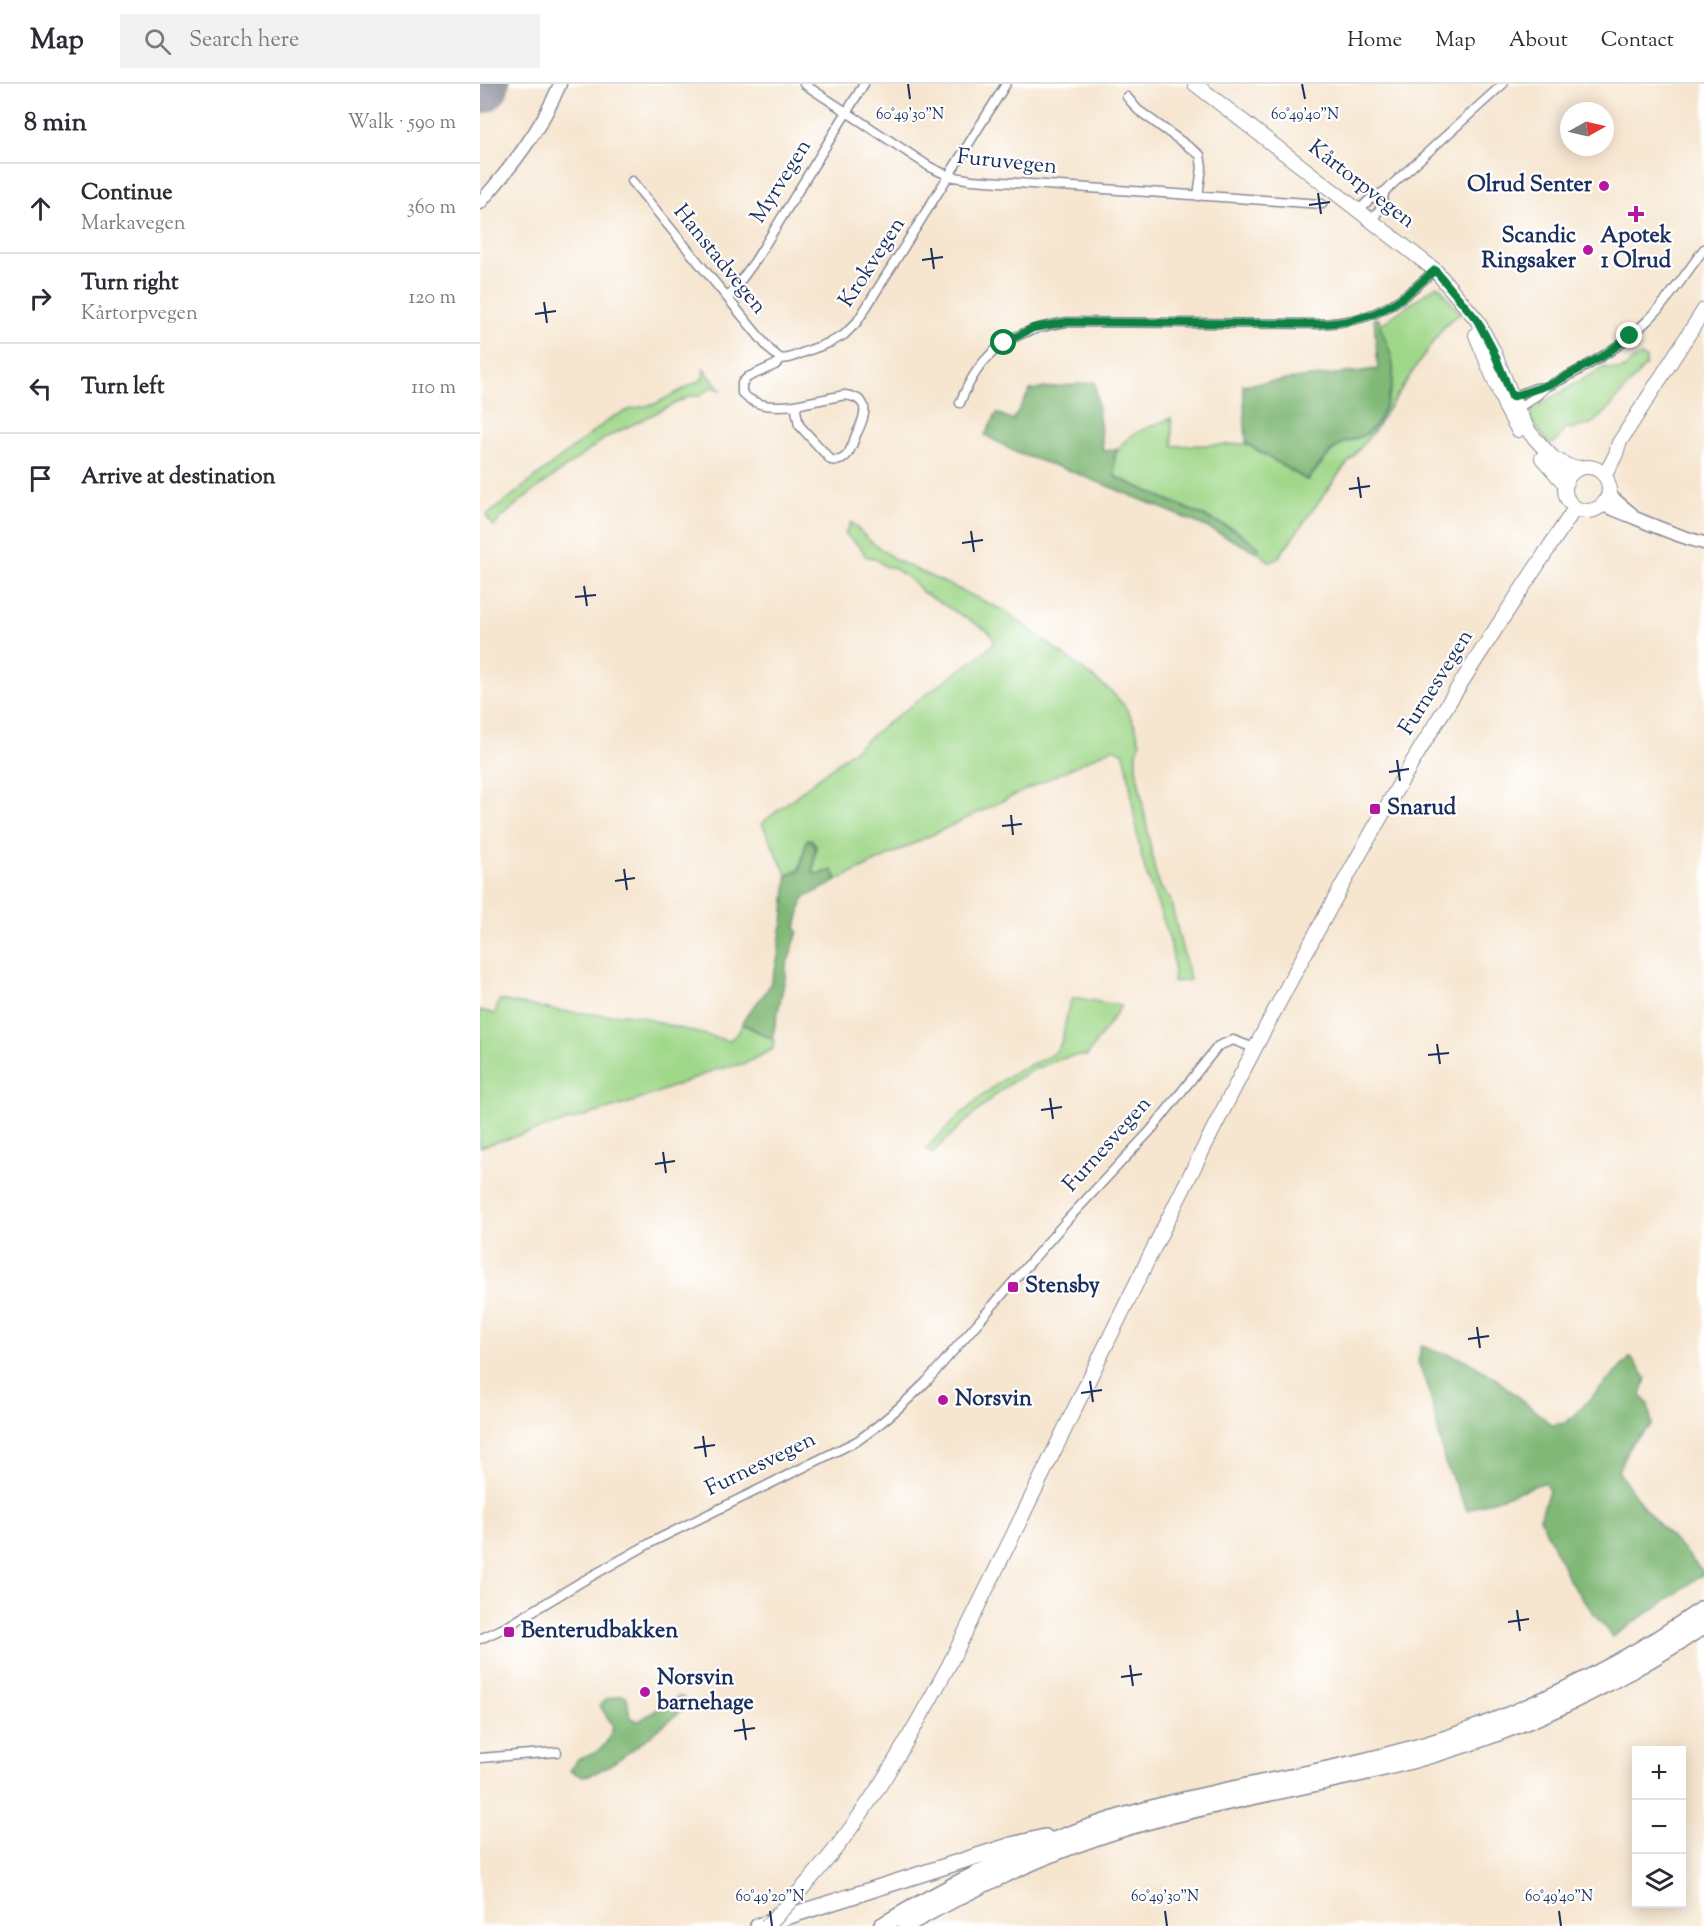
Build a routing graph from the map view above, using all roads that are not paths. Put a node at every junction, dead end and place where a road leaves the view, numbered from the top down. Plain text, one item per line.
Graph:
1 (560, 84) edge
2 (804, 84) edge
3 (864, 84) edge
4 (1006, 84) edge
5 (1196, 84) edge
6 (1503, 84) edge
7 (1127, 97) dead end
8 (847, 112) junction
9 (949, 176) junction
10 (632, 181) dead end
11 (1385, 191) junction
12 (1198, 196) junction
13 (480, 203) edge
14 (1322, 204) dead end
15 (1358, 211) junction
16 (1371, 220) junction
17 (1704, 249) edge
18 (1435, 270) junction
19 (728, 298) junction
20 (1464, 305) junction
21 (1704, 310) edge
22 (781, 359) junction
23 (1546, 387) junction
24 (960, 403) dead end
25 (1514, 403) junction
26 (795, 405) junction
27 (1579, 468) junction
28 (1600, 472) junction
29 (1565, 484) junction
30 (1605, 500) junction
31 (1575, 508) junction
32 (1704, 543) edge
33 (1254, 1048) junction
34 (1704, 1608) edge
35 (1704, 1626) edge
36 (480, 1640) edge
37 (557, 1752) dead end
38 (480, 1758) edge
39 (1090, 1828) junction
40 (758, 1926) edge
41 (767, 1926) edge
42 (880, 1926) edge
43 (905, 1926) edge

1 - 13 main road
2 - 8 street, Furuvegen
3 - 8 street, Myrvegen
4 - 9 street, Krokvegen
5 - 15 main road, Kårtorpvegen
6 - 11 street
7 - 12 street
8 - 9 street, Furuvegen
8 - 19 street, Myrvegen
9 - 12 street, Furuvegen
9 - 22 street, Krokvegen
10 - 19 street, Hanstadvegen
11 - 15 street
11 - 16 street
12 - 14 street, Furuvegen
15 - 16 main road, Kårtorpvegen
16 - 18 main road, Kårtorpvegen
17 - 23 street
18 - 20 main road, Kårtorpvegen
18 - 24 street
19 - 22 street, Hanstadvegen
20 - 25 main road, Kårtorpvegen
20 - 29 main road, Kårtorpvegen
21 - 28 main road
22 - 26 street, Krokvegen
23 - 25 street
23 - 25 street
25 - 27 main road, Kårtorpvegen
26 - 26 street, Krokvegen
27 - 28 main road
27 - 29 main road
28 - 30 main road
29 - 31 main road
30 - 31 main road
30 - 32 main road
31 - 33 main road, Furnesvegen
33 - 36 street, Furnesvegen
33 - 41 main road, bridge
34 - 39 highway
35 - 43 highway
37 - 38 street
39 - 40 highway
39 - 42 highway

